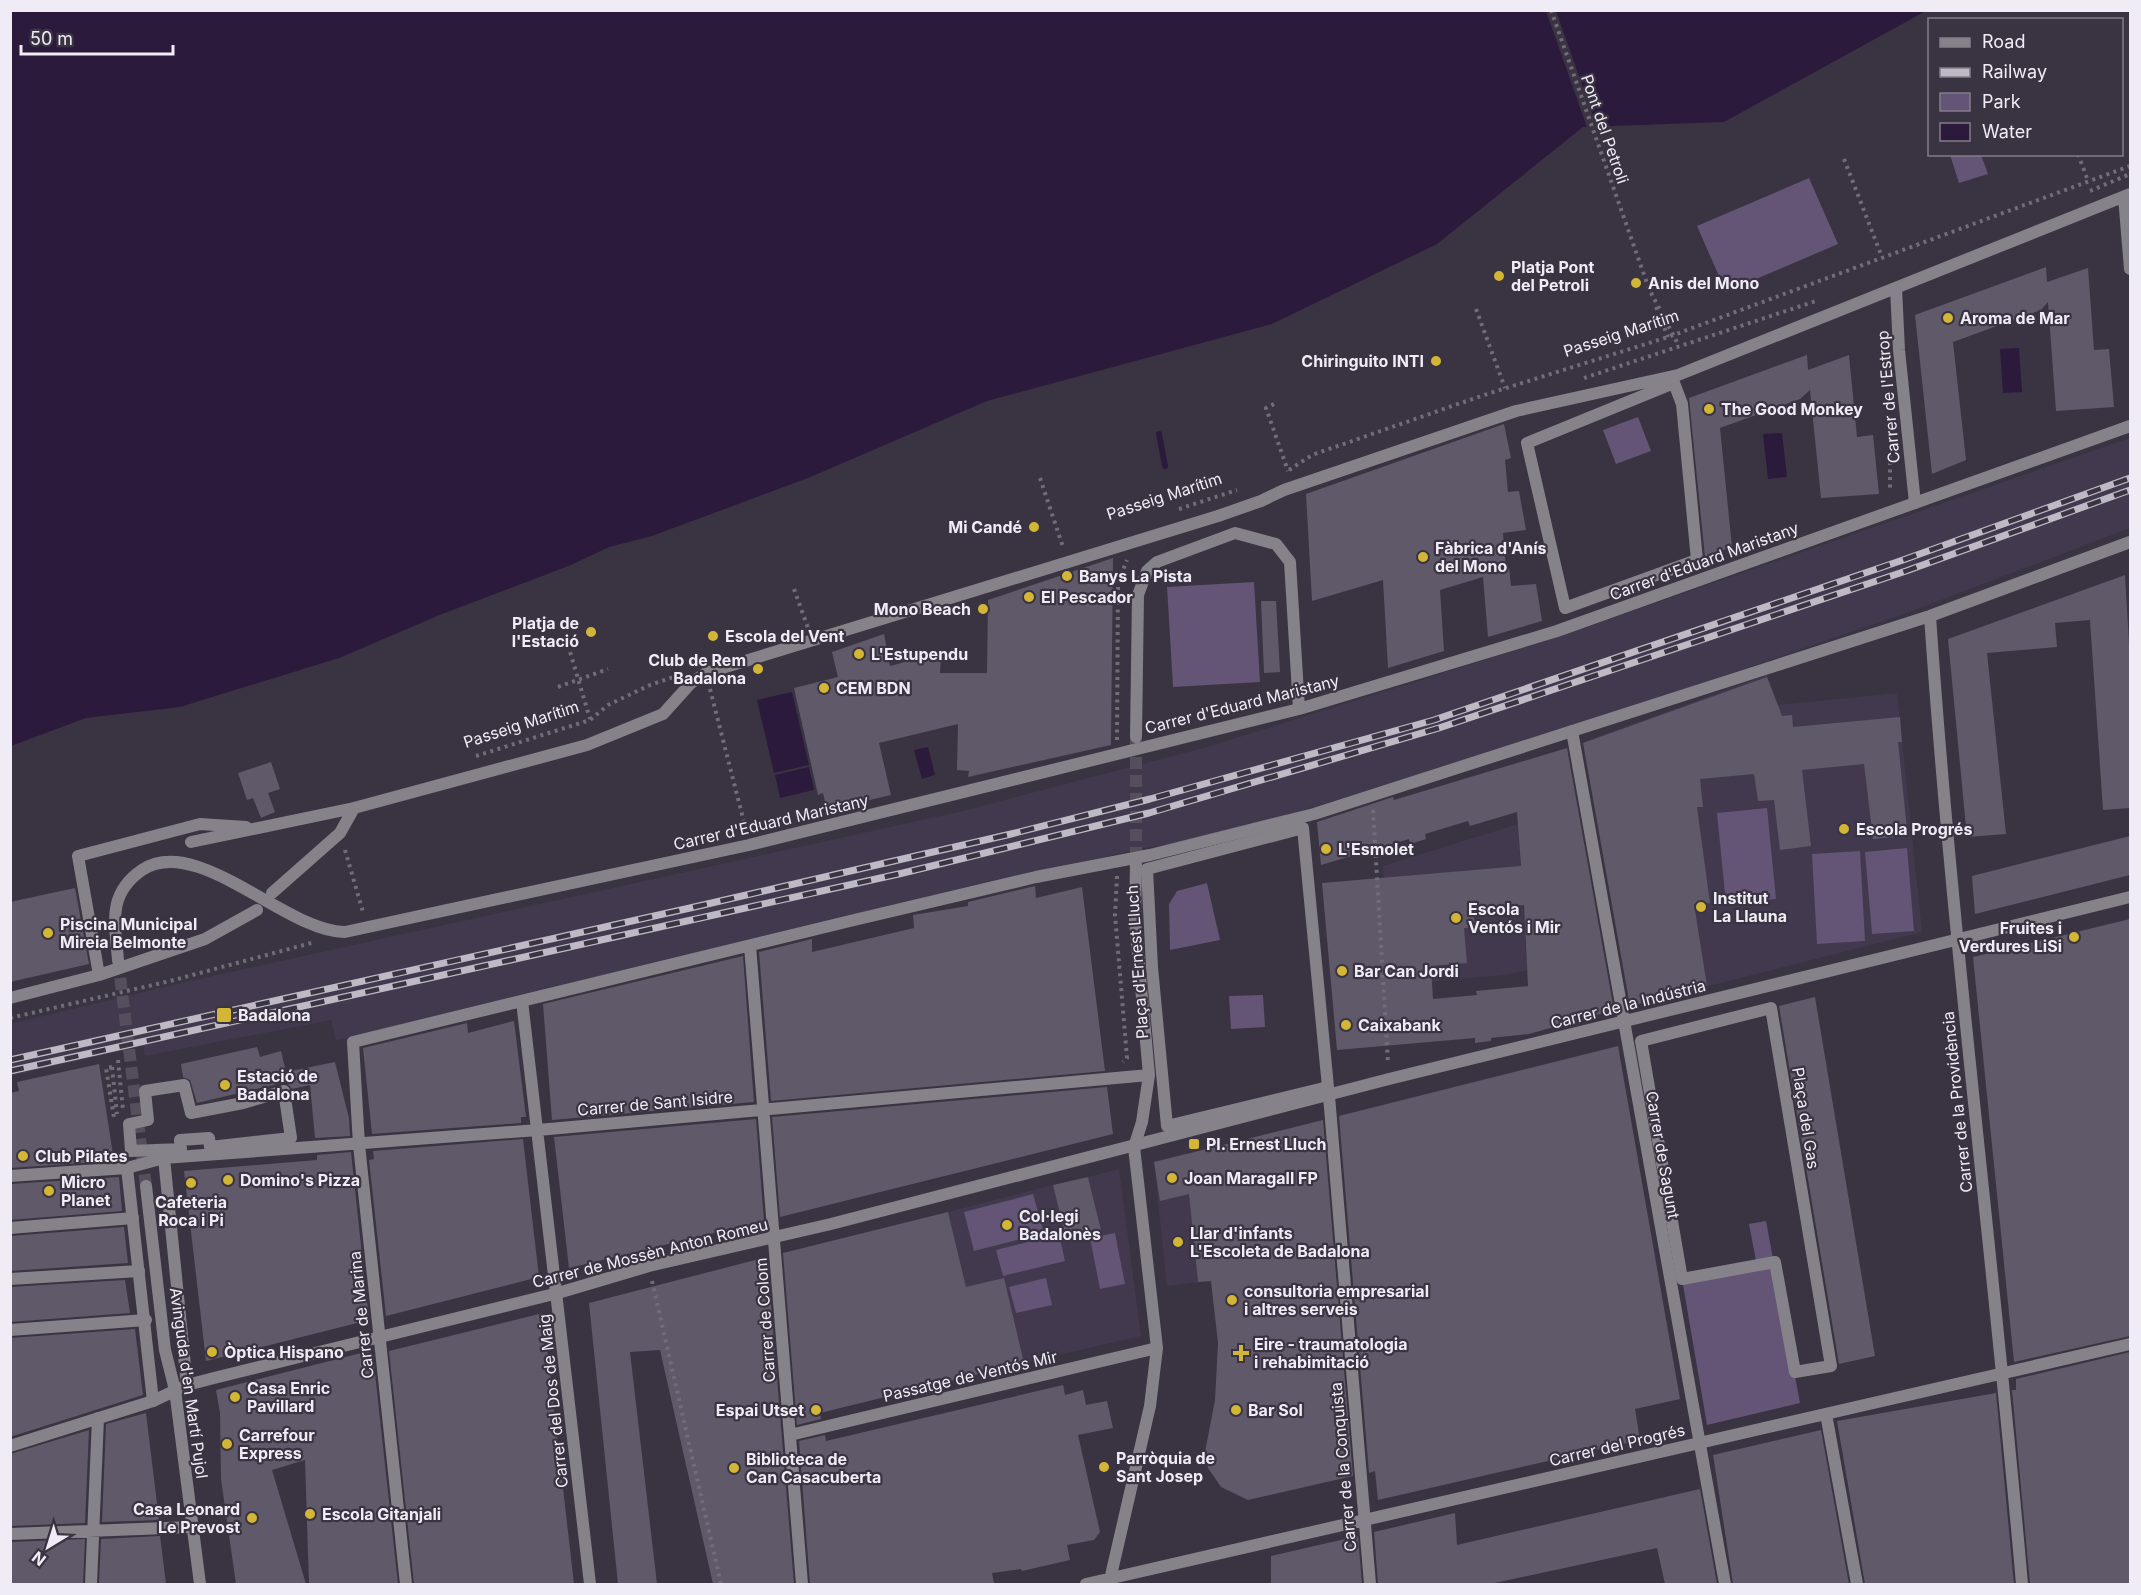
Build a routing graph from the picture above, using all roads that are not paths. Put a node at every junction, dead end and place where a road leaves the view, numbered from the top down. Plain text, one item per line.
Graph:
1 (2127, 196) edge
2 (2130, 269) edge
3 (1896, 288) junction
4 (2130, 426) edge
5 (1915, 502) junction
6 (2130, 542) edge
7 (1565, 608) joint
8 (1930, 616) junction
9 (1299, 709) junction
10 (1572, 731) junction
11 (1136, 737) tunnel mouth
12 (354, 808) junction
13 (262, 828) junction
14 (191, 842) dead end
15 (1136, 864) tunnel mouth
16 (272, 893) dead end
17 (2130, 897) edge
18 (257, 910) dead end
19 (1955, 938) junction
20 (750, 946) junction
21 (118, 960) tunnel mouth
22 (99, 975) junction
23 (10, 998) edge
24 (522, 1001) junction
25 (1623, 1023) junction
26 (1149, 1075) junction
27 (1329, 1091) junction
28 (269, 1094) joint
29 (765, 1109) junction
30 (538, 1130) junction
31 (359, 1145) junction
32 (1134, 1147) junction
33 (164, 1158) junction
34 (128, 1168) junction
35 (10, 1176) edge
36 (146, 1186) tunnel mouth
37 (133, 1218) junction
38 (10, 1228) edge
39 (775, 1238) junction
40 (139, 1271) junction
41 (10, 1279) edge
42 (1682, 1279) joint
43 (558, 1293) junction
44 (146, 1320) junction
45 (10, 1330) edge
46 (380, 1336) junction
47 (2130, 1344) edge
48 (1157, 1348) junction
49 (2004, 1373) junction
50 (187, 1385) junction
51 (175, 1390) junction
52 (153, 1401) junction
53 (1826, 1414) junction
54 (98, 1418) junction
55 (790, 1435) junction
56 (1698, 1443) junction
57 (10, 1446) edge
58 (1364, 1521) junction
59 (192, 1527) junction
60 (94, 1531) junction
61 (10, 1534) edge
62 (1110, 1582) edge
63 (91, 1584) edge
64 (200, 1584) edge
65 (406, 1584) edge
66 (590, 1584) edge
67 (802, 1584) edge
68 (1086, 1584) edge
69 (1370, 1584) edge
70 (1725, 1584) edge
71 (1857, 1584) edge
72 (2022, 1584) edge

1 - 2 street
1 - 3 street, Passeig Marítim
3 - 5 street, Carrer de l'Estrop
3 - 12 street, Passeig Marítim
4 - 5 street, Carrer d'Eduard Maristany
5 - 9 street, Carrer d'Eduard Maristany
6 - 8 street
7 - 7 street
8 - 10 street
8 - 19 street, Carrer de la Providència
9 - 11 street
9 - 21 street, Carrer d'Eduard Maristany
10 - 20 street
10 - 25 street, Carrer de Sagunt
12 - 13 street, Passeig Marítim
12 - 16 street
13 - 14 street, Passeig Marítim
13 - 22 street, Passeig Marítim
15 - 26 street
17 - 19 street, Carrer de la Indústria
18 - 22 street
19 - 25 street, Carrer de la Indústria
19 - 49 street, Carrer de la Providència
20 - 24 street
20 - 29 street, Carrer de Colom
22 - 23 street
24 - 30 street, Carrer del Dos de Maig
24 - 31 street, Carrer de Marina
25 - 27 street, Carrer de la Indústria
25 - 56 street, Carrer de Sagunt
26 - 29 street, Carrer de Sant Isidre
26 - 32 street
27 - 27 street, Plaça d'Ernest Lluch
27 - 32 street, Carrer de la Indústria
27 - 58 street, Carrer de la Conquista
28 - 28 street
29 - 30 street, Carrer de Sant Isidre
29 - 39 street, Carrer de Colom
30 - 31 street, Carrer de Sant Isidre
30 - 43 street, Carrer del Dos de Maig
31 - 33 street, Carrer de Sant Isidre
31 - 46 street, Carrer de Marina
32 - 39 street, Carrer de Mossèn Anton Romeu
32 - 48 street
33 - 34 street, Carrer de Sant Isidre
33 - 50 street, Avinguda d'en Martí Pujol
34 - 35 street, Carrer de Sant Isidre
34 - 37 street, Avinguda d'en Martí Pujol
36 - 51 street, Avinguda d'en Martí Pujol
37 - 38 street
37 - 40 street, Avinguda d'en Martí Pujol
39 - 43 street, Carrer de Mossèn Anton Romeu
39 - 55 street, Carrer de Colom
40 - 41 street
40 - 44 street, Avinguda d'en Martí Pujol
42 - 42 street, Plaça del Gas
43 - 46 street, Carrer de Mossèn Anton Romeu
43 - 66 street, Carrer del Dos de Maig
44 - 45 street
44 - 52 street, Avinguda d'en Martí Pujol
46 - 50 street, Carrer de Mossèn Anton Romeu
46 - 65 street, Carrer de Marina
47 - 49 street, Carrer del Progrés
48 - 55 street, Passatge de Ventós Mir
48 - 62 street
49 - 53 street, Carrer del Progrés
49 - 72 street, Carrer de la Providència
50 - 51 street, Carrer de Mossèn Anton Romeu
51 - 52 street, Carrer de Mossèn Anton Romeu
51 - 59 street, Avinguda d'en Martí Pujol
52 - 54 street, Carrer de Mossèn Anton Romeu
53 - 56 street, Carrer del Progrés
53 - 71 street
54 - 57 street, Carrer de Mossèn Anton Romeu
54 - 60 street
55 - 67 street, Carrer de Colom
56 - 58 street, Carrer del Progrés
56 - 70 street, Carrer de Sagunt
58 - 62 street, Carrer del Progrés
58 - 69 street, Carrer de la Conquista
59 - 60 street
59 - 64 street, Avinguda d'en Martí Pujol
60 - 61 street
60 - 63 street
62 - 68 street, Carrer del Progrés

